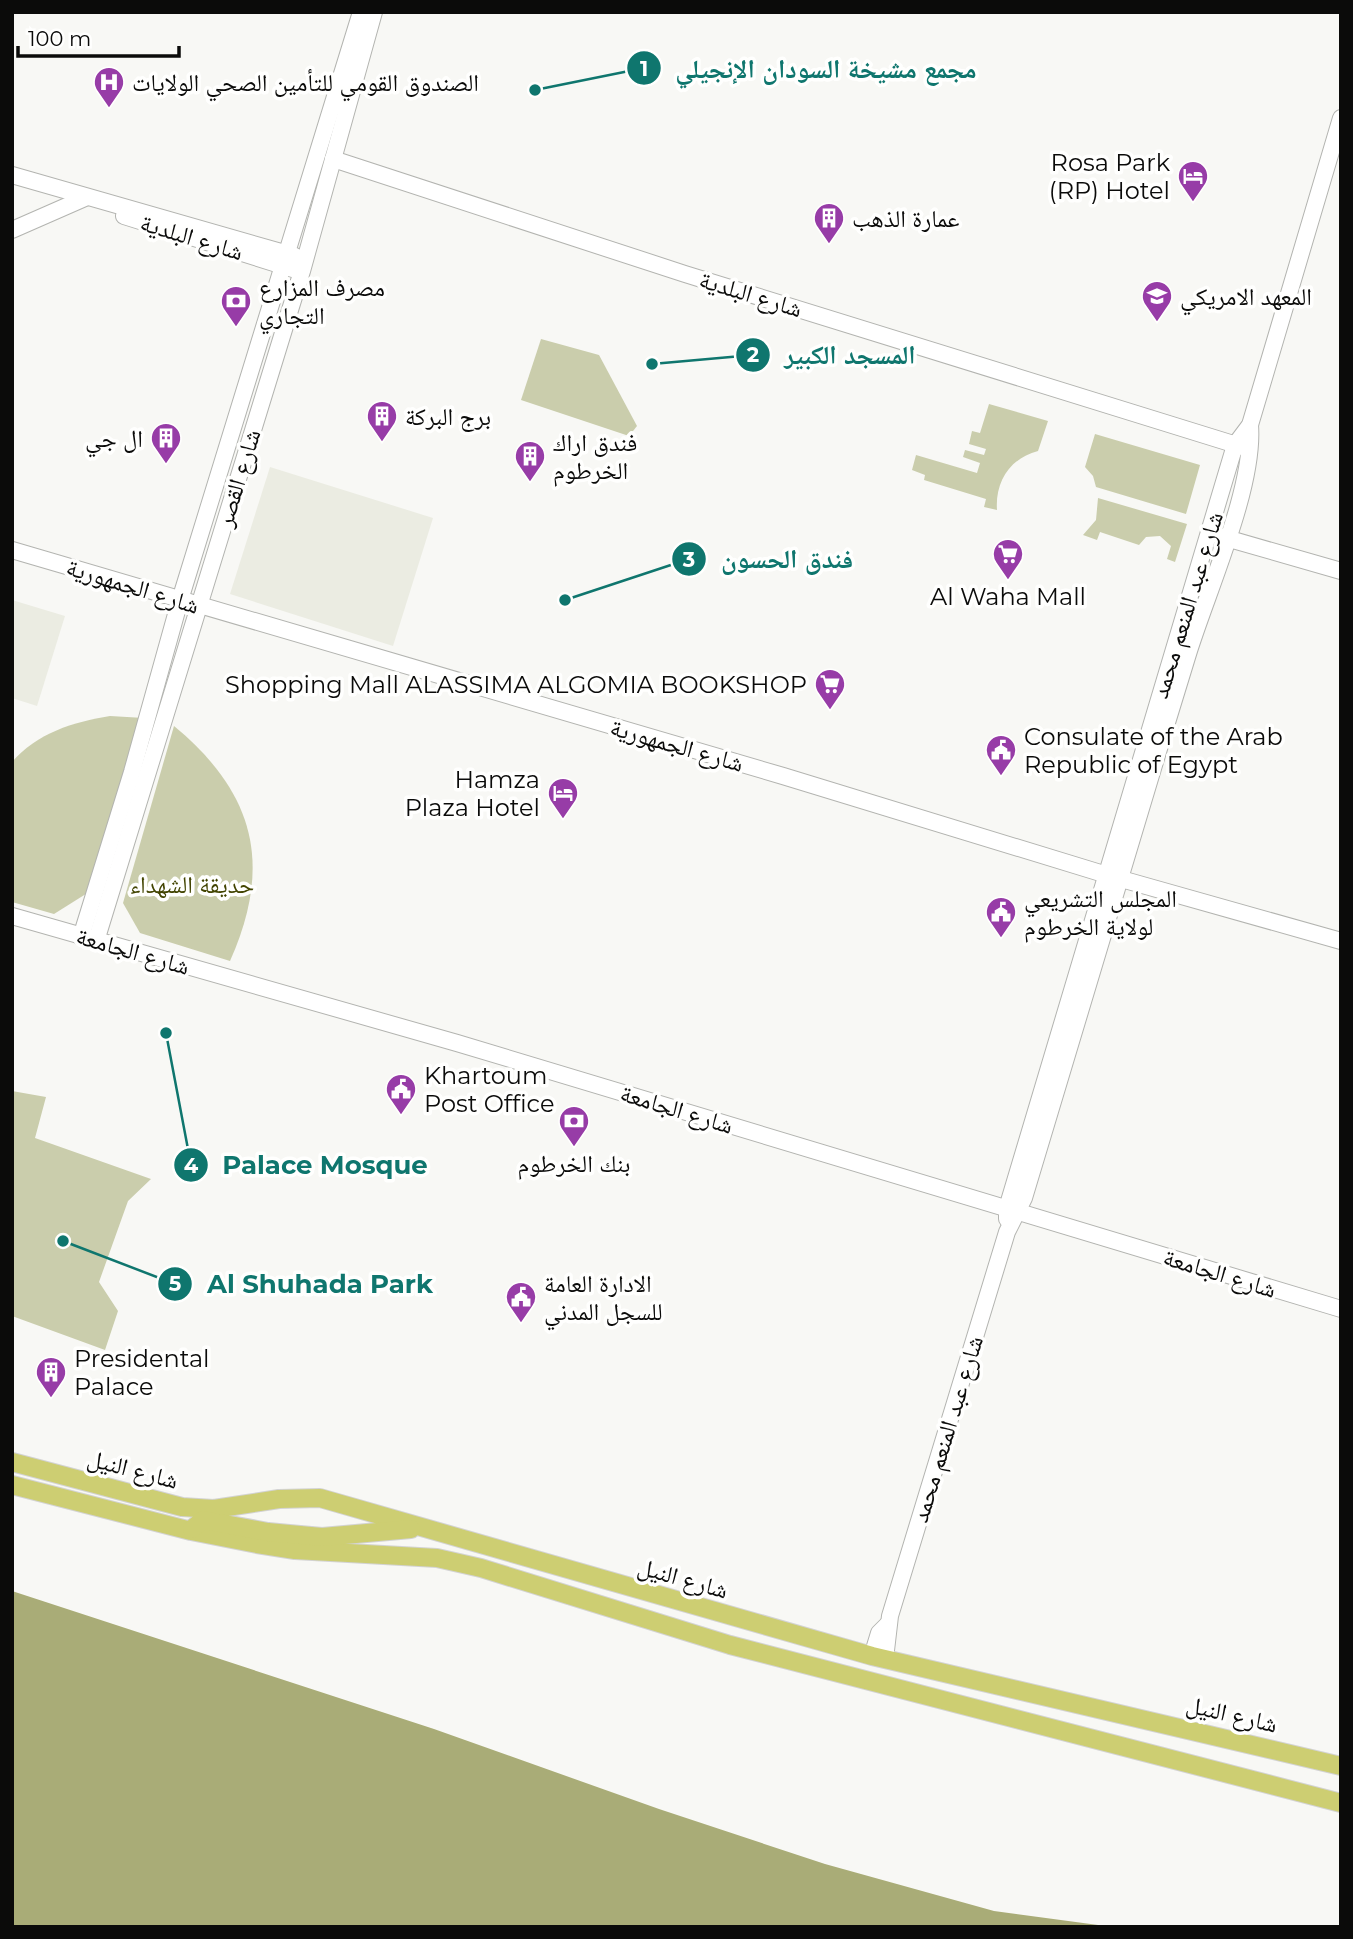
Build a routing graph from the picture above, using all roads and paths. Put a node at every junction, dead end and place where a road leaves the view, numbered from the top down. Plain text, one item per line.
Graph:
1 (361, 12) edge
2 (374, 12) edge
3 (1341, 118) edge
4 (333, 159) junction
5 (12, 175) edge
6 (85, 198) junction
7 (12, 230) edge
8 (285, 260) junction
9 (304, 265) junction
10 (1250, 425) junction
11 (1235, 445) junction
12 (1252, 450) junction
13 (1209, 533) junction
14 (1226, 538) junction
15 (12, 550) edge
16 (1341, 571) edge
17 (180, 600) junction
18 (198, 605) junction
19 (1185, 637) junction
20 (1113, 877) junction
21 (12, 916) edge
22 (88, 939) junction
23 (1341, 941) edge
24 (1013, 1210) junction
25 (1341, 1309) edge
26 (12, 1462) edge
27 (89, 1483) junction
28 (12, 1485) edge
29 (84, 1504) junction
30 (425, 1528) junction
31 (191, 1531) junction
32 (733, 1618) junction
33 (718, 1641) junction
34 (878, 1657) junction
35 (1341, 1766) edge
36 (1341, 1803) edge

1 - 8 main road, شارع القصر
2 - 4 main road, شارع القصر
3 - 10 main road, شارع عبد المنعم محمد
4 - 9 main road, شارع القصر
4 - 11 main road, شارع البلدية
5 - 6 main road, شارع البلدية
6 - 7 main road
6 - 8 main road, شارع البلدية
8 - 9 main road, شارع البلدية
8 - 17 main road, شارع القصر
9 - 18 main road, شارع القصر
10 - 11 main road, شارع عبد المنعم محمد
10 - 12 main road, شارع عبد المنعم محمد
11 - 12 main road, شارع البلدية
11 - 13 main road, شارع عبد المنعم محمد
12 - 14 main road, شارع عبد المنعم محمد
13 - 14 main road
13 - 19 main road, شارع عبد المنعم محمد
14 - 16 main road
14 - 19 main road, شارع عبد المنعم محمد
15 - 17 main road, شارع الجمهورية
17 - 18 main road, شارع الجمهورية
17 - 22 main road, شارع القصر
18 - 20 main road, شارع الجمهورية
18 - 22 main road, شارع القصر
19 - 20 main road, شارع عبد المنعم محمد
20 - 23 main road, شارع الجمهورية
20 - 24 main road, شارع عبد المنعم محمد
21 - 22 main road, شارع الجامعة
22 - 24 main road, شارع الجامعة
24 - 25 main road, شارع الجامعة
24 - 34 main road, شارع عبد المنعم محمد
26 - 27 main road, شارع النيل
27 - 29 main road
27 - 30 main road, شارع النيل
28 - 29 main road, شارع النيل
29 - 31 main road, شارع النيل
30 - 31 main road
30 - 32 main road, شارع النيل
31 - 33 main road, شارع النيل
32 - 33 main road
32 - 34 main road, شارع النيل
33 - 36 main road, شارع النيل
34 - 35 main road, شارع النيل

